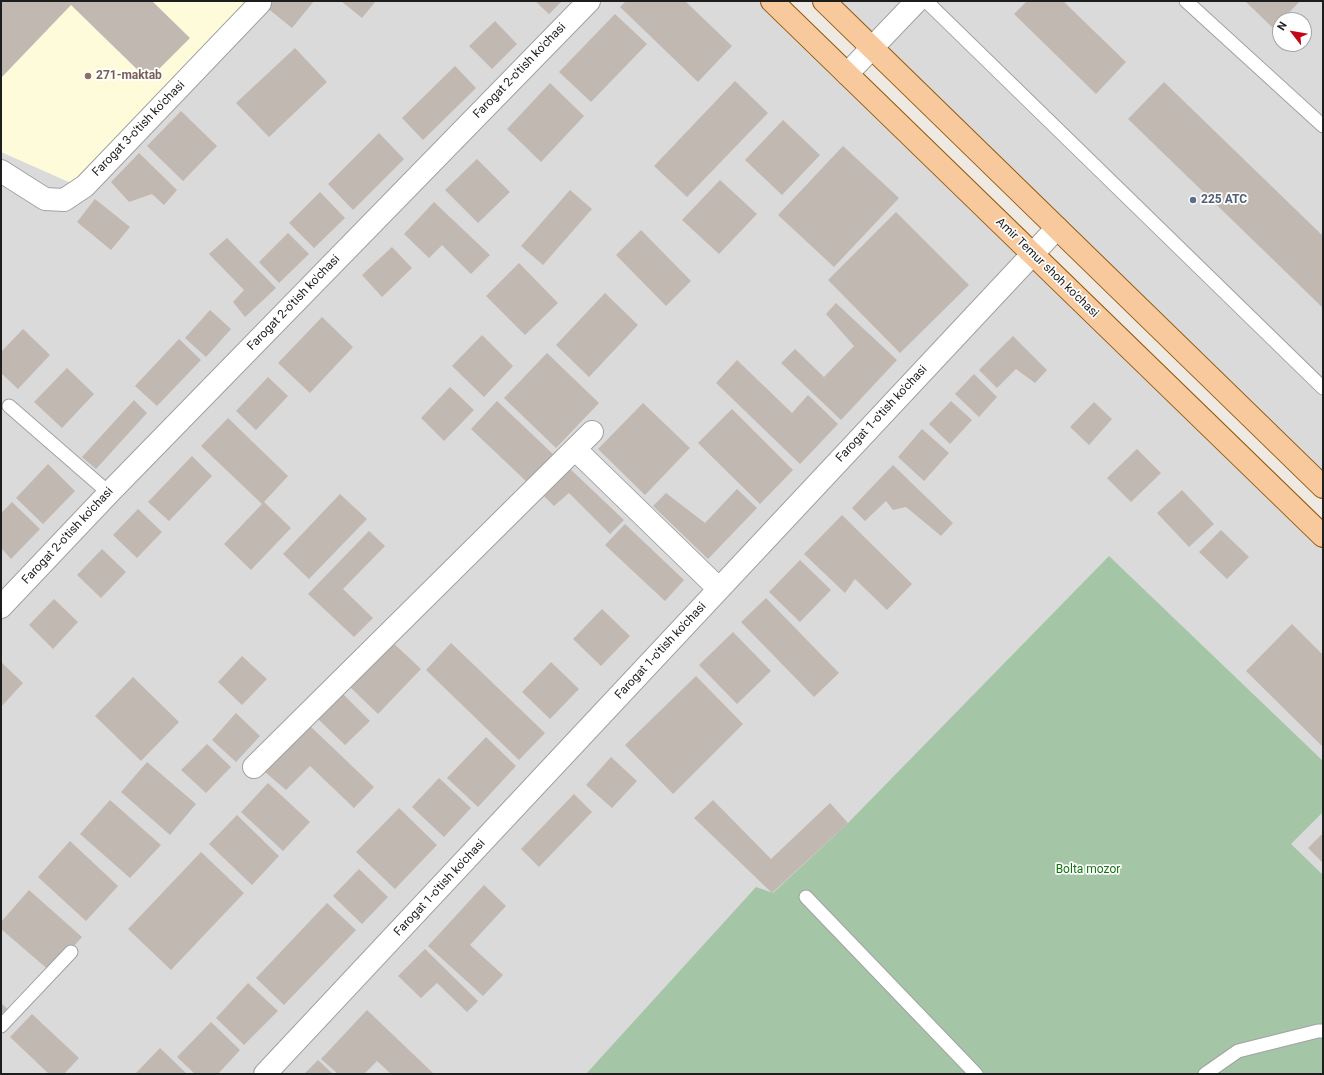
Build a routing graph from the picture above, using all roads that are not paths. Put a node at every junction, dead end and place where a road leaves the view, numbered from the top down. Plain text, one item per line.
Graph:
1 (588, 1) edge
2 (772, 1) edge
3 (824, 1) edge
4 (917, 1) edge
5 (926, 1) edge
6 (1186, 1) edge
7 (260, 4) dead end
8 (872, 48) junction
9 (847, 74) junction
10 (1323, 126) edge
11 (1, 171) edge
12 (1057, 228) junction
13 (1032, 254) junction
14 (1323, 388) edge
15 (9, 406) dead end
16 (592, 432) dead end
17 (575, 449) junction
18 (1323, 487) edge
19 (108, 493) junction
20 (1323, 536) edge
21 (719, 589) junction
22 (1, 607) edge
23 (254, 767) dead end
24 (806, 897) dead end
25 (71, 952) dead end
26 (1, 1026) edge
27 (1323, 1031) edge
28 (265, 1074) edge
29 (976, 1074) edge
30 (1205, 1074) edge

1 - 19 street, Farogat 2-o'tish ko'chasi
2 - 9 main road, Amir Temur shoh ko'chasi
3 - 8 main road
4 - 8 street
5 - 14 lane
6 - 10 lane
7 - 11 street, Farogat 3-o'tish ko'chasi
8 - 9 street
8 - 12 main road
9 - 13 main road, Amir Temur shoh ko'chasi
12 - 13 street, Farogat 1-o'tish ko'chasi
12 - 18 main road
13 - 20 main road, Amir Temur shoh ko'chasi
13 - 21 street, Farogat 1-o'tish ko'chasi
15 - 19 lane
16 - 17 street
17 - 21 street
17 - 23 street
19 - 22 street, Farogat 2-o'tish ko'chasi
21 - 28 street, Farogat 1-o'tish ko'chasi
24 - 29 lane
25 - 26 lane
27 - 30 lane

